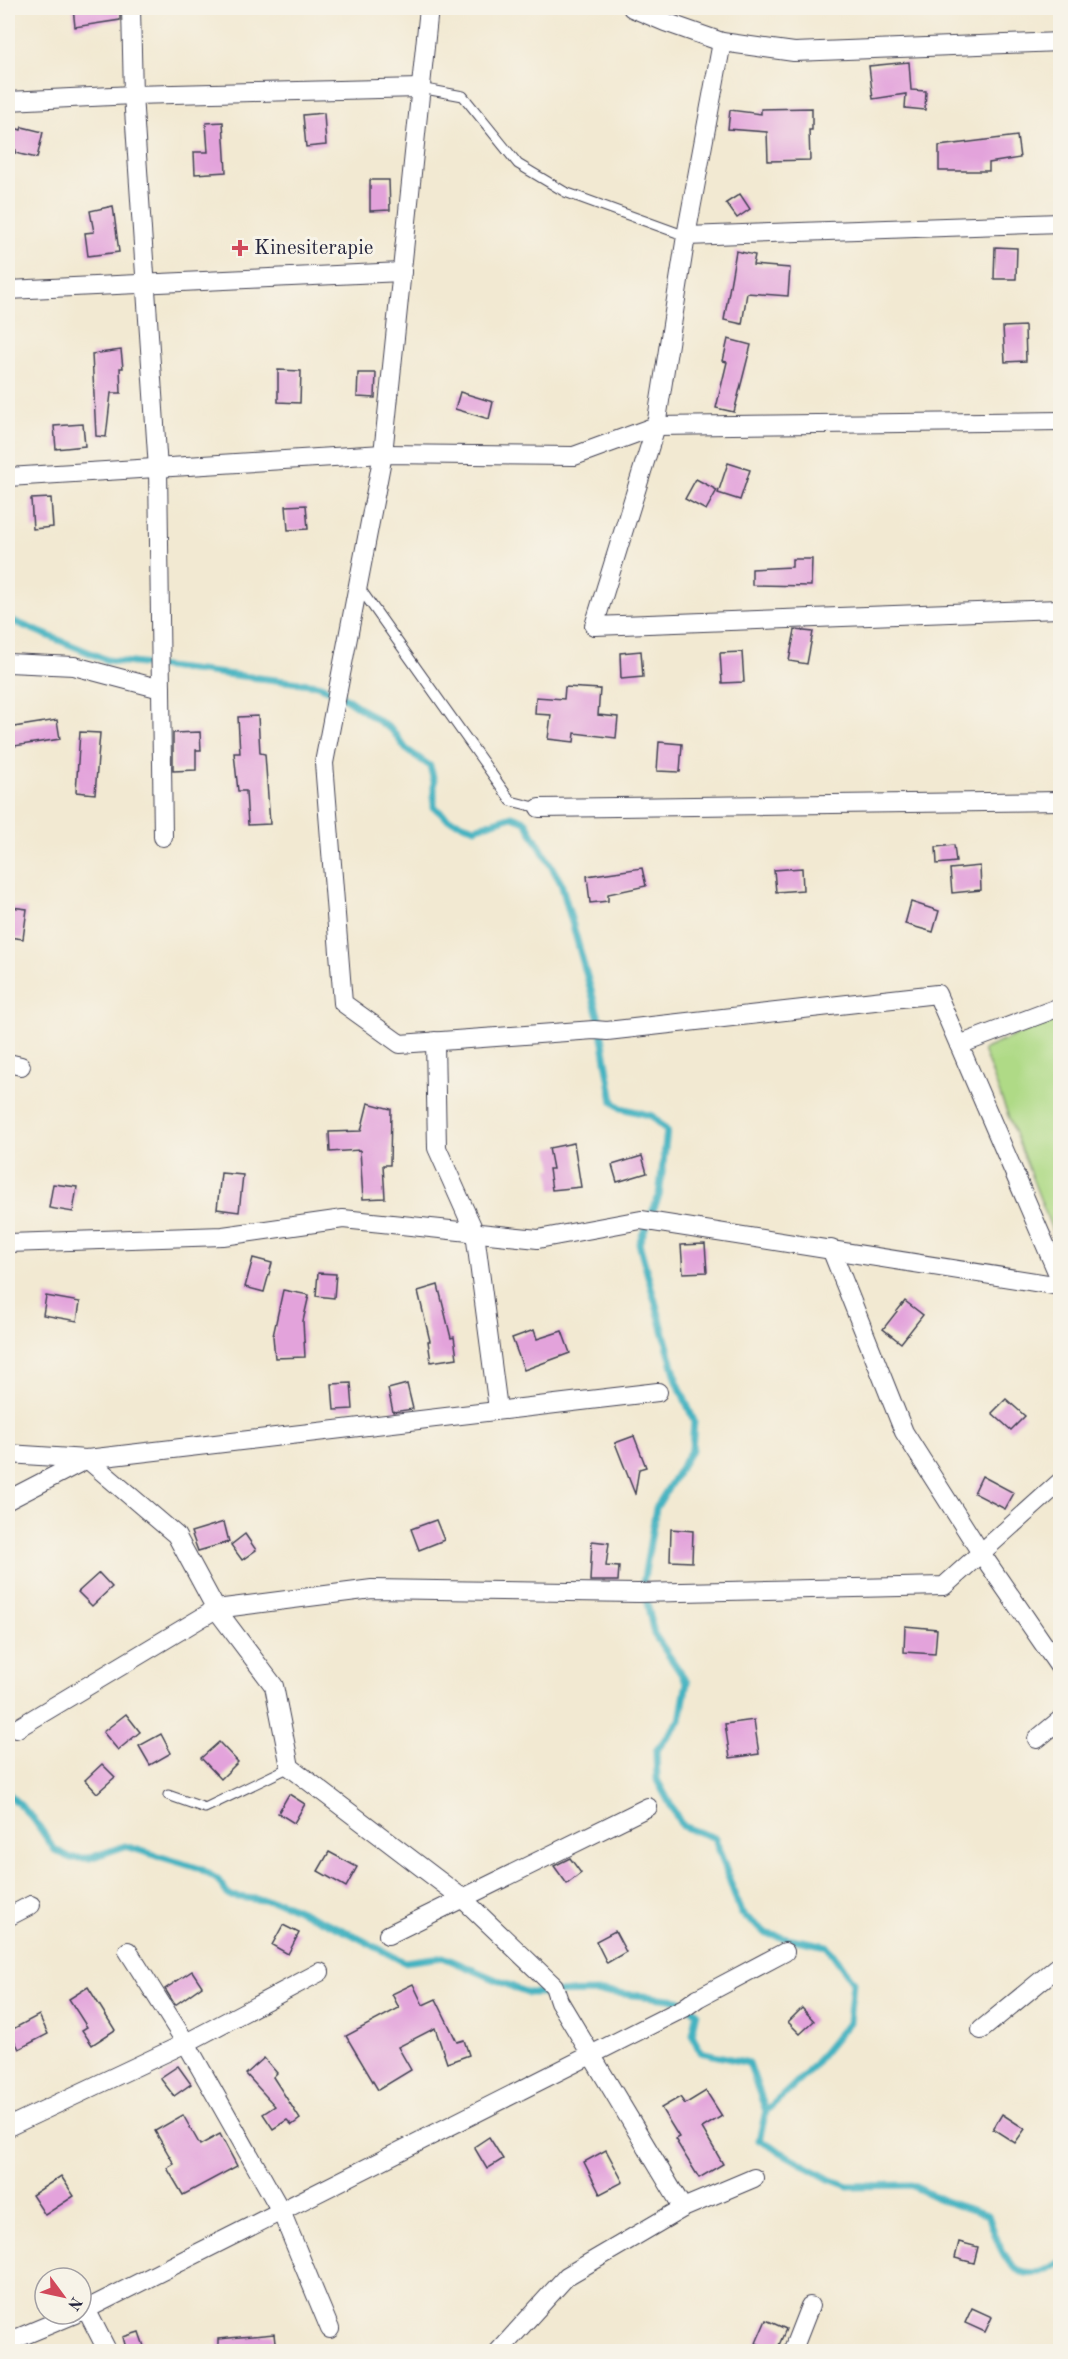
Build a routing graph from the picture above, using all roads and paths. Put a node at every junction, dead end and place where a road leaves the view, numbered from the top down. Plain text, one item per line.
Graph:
1 (131, 8) edge
2 (429, 8) edge
3 (632, 8) edge
4 (722, 42) junction
5 (1060, 42) edge
6 (420, 88) junction
7 (133, 95) junction
8 (8, 101) edge
9 (1060, 223) edge
10 (686, 236) junction
11 (402, 272) junction
12 (147, 285) junction
13 (8, 290) edge
14 (1060, 421) edge
15 (656, 426) junction
16 (383, 454) junction
17 (158, 469) junction
18 (8, 477) edge
19 (358, 585) junction
20 (1060, 609) edge
21 (8, 663) edge
22 (161, 674) junction
23 (1060, 801) edge
24 (539, 808) joint
25 (163, 837) dead end
26 (1060, 1007) edge
27 (435, 1041) junction
28 (959, 1046) junction
29 (475, 1233) junction
30 (8, 1243) edge
31 (831, 1249) junction
32 (1060, 1280) edge
33 (1060, 1286) edge
34 (657, 1392) dead end
35 (498, 1410) junction
36 (8, 1454) edge
37 (87, 1459) junction
38 (1060, 1482) edge
39 (8, 1500) edge
40 (981, 1553) junction
41 (216, 1609) junction
42 (1060, 1668) edge
43 (1060, 1720) edge
44 (16, 1729) dead end
45 (1037, 1739) dead end
46 (290, 1767) junction
47 (168, 1795) dead end
48 (648, 1807) dead end
49 (462, 1898) junction
50 (31, 1905) dead end
51 (8, 1917) edge
52 (388, 1935) dead end
53 (128, 1951) dead end
54 (785, 1952) dead end
55 (1060, 1965) edge
56 (320, 1972) dead end
57 (981, 2030) dead end
58 (186, 2043) junction
59 (592, 2054) junction
60 (8, 2127) edge
61 (754, 2178) dead end
62 (682, 2208) junction
63 (282, 2211) junction
64 (93, 2306) edge
65 (810, 2306) dead end
66 (47, 2326) edge
67 (90, 2326) edge
68 (330, 2329) dead end
69 (8, 2342) edge
70 (108, 2352) edge
71 (498, 2352) edge
72 (792, 2352) edge

1 - 7 street
2 - 6 street
3 - 4 street
4 - 5 street
4 - 10 street
6 - 7 street
6 - 10 lane
6 - 11 street
7 - 8 street
7 - 12 street
9 - 10 street
10 - 15 street
11 - 12 street
11 - 16 street
12 - 13 street
12 - 17 street
14 - 15 street
15 - 16 street
15 - 20 street
16 - 17 street
16 - 19 street
17 - 18 street
17 - 22 street
19 - 24 lane
19 - 27 street
21 - 22 street
22 - 25 street
23 - 24 street
26 - 28 street
27 - 28 street
27 - 29 street
28 - 32 street
29 - 30 street
29 - 31 street
29 - 35 street
31 - 33 street
31 - 40 street
34 - 35 street
35 - 37 street
36 - 37 street
37 - 39 street
37 - 41 street
38 - 40 street
40 - 41 street
40 - 42 street
41 - 44 street
41 - 46 street
43 - 45 street
46 - 47 lane
46 - 49 street
48 - 49 street
49 - 52 street
49 - 59 street
50 - 51 street
53 - 58 street
54 - 59 street
55 - 57 street
56 - 58 street
58 - 60 street
58 - 63 street
59 - 62 street
59 - 63 street
61 - 62 street
62 - 71 street
63 - 64 street
63 - 68 street
65 - 72 street
66 - 69 street
67 - 70 street

